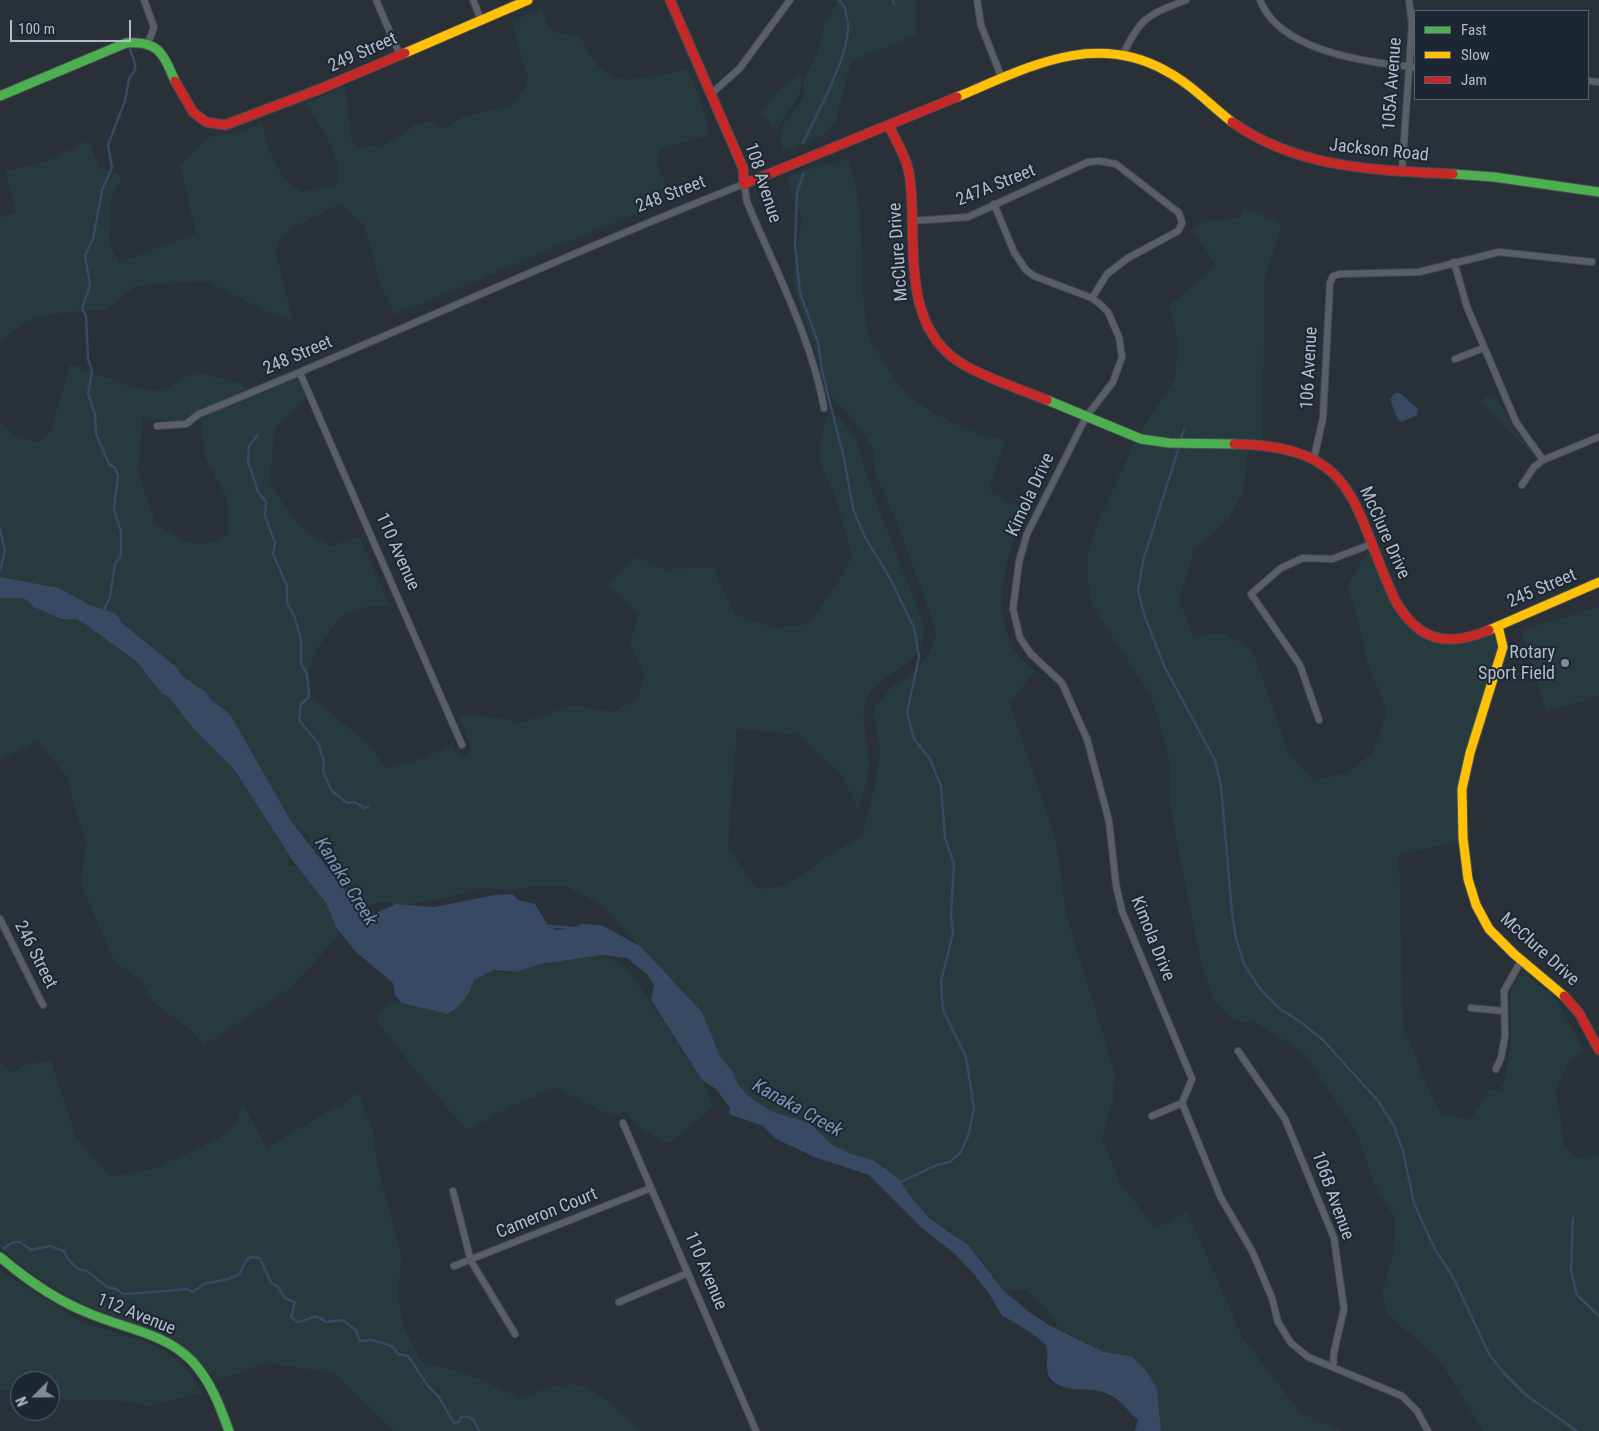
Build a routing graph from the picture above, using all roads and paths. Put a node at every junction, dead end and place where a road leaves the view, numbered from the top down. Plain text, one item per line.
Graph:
1 (144, 0) edge
2 (376, 0) edge
3 (473, 0) edge
4 (528, 0) edge
5 (670, 0) edge
6 (790, 0) edge
7 (978, 0) edge
8 (1186, 0) edge
9 (1260, 0) edge
10 (1409, 0) edge
11 (481, 20) junction
12 (148, 44) junction
13 (400, 55) junction
14 (1123, 55) junction
15 (1413, 67) edge
16 (1002, 79) junction
17 (711, 94) junction
18 (0, 96) edge
19 (889, 126) junction
20 (1402, 171) junction
21 (744, 184) junction
22 (1599, 192) edge
23 (994, 204) junction
24 (912, 221) junction
25 (1454, 262) junction
26 (1592, 262) dead end
27 (1092, 298) junction
28 (1484, 348) junction
29 (1455, 359) dead end
30 (300, 373) junction
31 (824, 408) dead end
32 (1086, 417) junction
33 (157, 426) dead end
34 (1599, 437) edge
35 (1314, 458) junction
36 (1544, 460) junction
37 (1522, 485) dead end
38 (1372, 544) junction
39 (1599, 582) edge
40 (1498, 626) junction
41 (1319, 720) dead end
42 (462, 745) dead end
43 (0, 919) edge
44 (1522, 960) junction
45 (43, 1005) dead end
46 (1471, 1008) dead end
47 (1504, 1011) junction
48 (1599, 1050) edge
49 (1238, 1051) dead end
50 (1496, 1069) dead end
51 (1182, 1103) junction
52 (1152, 1116) dead end
53 (623, 1123) dead end
54 (651, 1188) junction
55 (453, 1191) dead end
56 (0, 1257) edge
57 (471, 1261) junction
58 (454, 1266) dead end
59 (688, 1273) junction
60 (619, 1302) dead end
61 (514, 1334) dead end
62 (1333, 1367) junction
63 (229, 1431) edge
64 (756, 1431) edge
65 (1428, 1431) edge

1 - 12 street
2 - 13 street
3 - 11 street
4 - 11 main road, 249 Street
5 - 17 main road, 108 Avenue
6 - 17 street
7 - 16 street
8 - 14 street
9 - 15 street
10 - 15 street, 105A Avenue
11 - 13 main road, 249 Street
12 - 13 main road, 249 Street
12 - 18 main road
14 - 16 main road, 248 Street
14 - 20 main road, Jackson Road
15 - 20 street, 105A Avenue
16 - 19 main road, 248 Street
17 - 21 main road, 108 Avenue
19 - 21 main road, 248 Street
19 - 24 main road, McClure Drive
20 - 22 main road, Jackson Road
21 - 30 street, 248 Street
21 - 31 street, 108 Avenue
23 - 24 street, 247A Street
23 - 27 street, Kimola Drive
23 - 27 street, 247A Street
24 - 32 main road, McClure Drive
25 - 26 street
25 - 28 street
25 - 35 street, 106 Avenue
27 - 32 street, Kimola Drive
28 - 29 street
28 - 36 street
30 - 33 street, 248 Street
30 - 42 street, 110 Avenue
32 - 35 main road, McClure Drive
32 - 51 street, Kimola Drive
34 - 36 street
35 - 38 main road, McClure Drive
36 - 37 street
38 - 40 main road, McClure Drive
38 - 41 street
39 - 40 main road, 245 Street
40 - 44 main road, McClure Drive
43 - 45 street, 246 Street
44 - 47 street
44 - 48 main road, McClure Drive
46 - 47 street
47 - 50 street
49 - 62 street, 106B Avenue
51 - 52 street
51 - 62 street
53 - 54 street, 110 Avenue
54 - 57 street, Cameron Court
54 - 59 street, 110 Avenue
55 - 57 street
56 - 63 main road, 112 Avenue
57 - 58 street, Cameron Court
57 - 61 street
59 - 60 street
59 - 64 street, 110 Avenue
62 - 65 street

